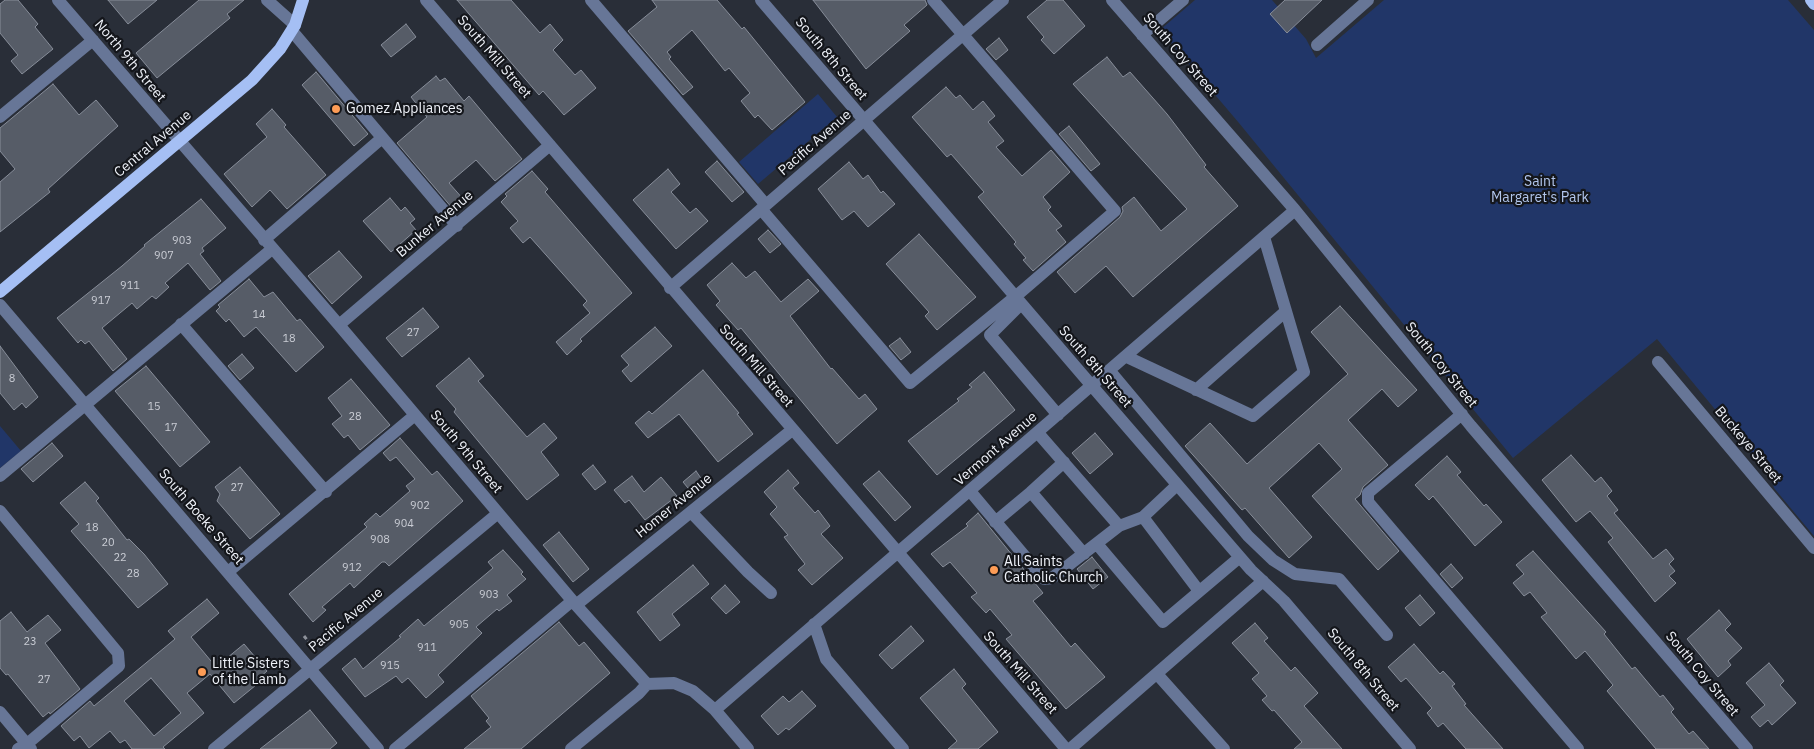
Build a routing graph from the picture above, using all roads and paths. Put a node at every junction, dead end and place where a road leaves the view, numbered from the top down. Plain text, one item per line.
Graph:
1 (58, 0) edge
2 (267, 0) edge
3 (304, 0) edge
4 (426, 0) edge
5 (591, 0) edge
6 (761, 0) edge
7 (933, 0) edge
8 (1003, 0) edge
9 (1112, 0) edge
10 (1183, 0) edge
11 (1368, 0) edge
12 (1811, 0) edge
13 (1814, 4) edge
14 (293, 28) junction
15 (963, 35) junction
16 (1142, 35) junction
17 (93, 40) junction
18 (1317, 44) dead end
19 (0, 116) edge
20 (863, 121) junction
21 (382, 138) junction
22 (179, 142) junction
23 (550, 145) junction
24 (764, 207) junction
25 (1295, 210) junction
26 (456, 226) junction
27 (1264, 237) junction
28 (268, 244) junction
29 (670, 288) junction
30 (0, 292) edge
31 (1018, 301) junction
32 (0, 305) edge
33 (1286, 311) junction
34 (181, 324) junction
35 (339, 325) junction
36 (1126, 356) junction
37 (1658, 362) dead end
38 (1110, 371) junction
39 (1092, 386) junction
40 (1196, 390) junction
41 (85, 404) junction
42 (1462, 414) junction
43 (415, 415) junction
44 (1058, 415) junction
45 (792, 430) junction
46 (1038, 432) junction
47 (1064, 462) junction
48 (0, 476) edge
49 (1177, 485) junction
50 (970, 491) junction
51 (326, 492) junction
52 (1031, 492) junction
53 (0, 511) edge
54 (691, 512) junction
55 (498, 514) junction
56 (1143, 517) junction
57 (995, 522) junction
58 (1119, 526) junction
59 (1097, 544) junction
60 (1814, 548) edge
61 (897, 554) junction
62 (1084, 554) junction
63 (1240, 557) junction
64 (228, 572) junction
65 (1263, 581) junction
66 (1200, 591) junction
67 (771, 593) dead end
68 (574, 603) junction
69 (814, 624) junction
70 (1388, 635) dead end
71 (310, 669) junction
72 (1157, 674) junction
73 (647, 684) junction
74 (715, 710) junction
75 (0, 712) edge
76 (25, 747) edge
77 (214, 749) edge
78 (378, 749) edge
79 (395, 749) edge
80 (571, 749) edge
81 (748, 749) edge
82 (903, 749) edge
83 (1066, 749) edge
84 (1070, 749) edge
85 (1224, 749) edge
86 (1410, 749) edge
87 (1578, 749) edge
88 (1747, 749) edge

1 - 17 street, North 9th Street
2 - 14 street
3 - 14 main road, Central Avenue
4 - 23 street, South Mill Street
5 - 24 street
6 - 20 street, South 8th Street
7 - 15 street
8 - 15 street, Pacific Avenue
9 - 16 street, South Coy Street
10 - 16 street
11 - 18 street
12 - 13 main road
14 - 21 street
14 - 22 main road, Central Avenue
15 - 20 street, Pacific Avenue
15 - 31 street
16 - 25 street, South Coy Street
17 - 19 street
17 - 22 street, North 9th Street
20 - 24 street, Pacific Avenue
20 - 31 street, South 8th Street
21 - 26 street
21 - 28 street
22 - 28 street, South 9th Street
22 - 30 main road, Central Avenue
23 - 26 street, Bunker Avenue
23 - 29 street, South Mill Street
24 - 29 street, Pacific Avenue
24 - 31 street
25 - 27 street, Vermont Avenue
25 - 42 street, South Coy Street
26 - 35 street, Bunker Avenue
27 - 33 street
27 - 36 street, Vermont Avenue
28 - 34 street
28 - 35 street, South 9th Street
29 - 45 street, South Mill Street
31 - 39 street, South 8th Street
31 - 44 street
32 - 41 street, South Boeke Street
33 - 40 street
33 - 40 street
34 - 41 street
34 - 51 street
35 - 43 street, South 9th Street
36 - 38 street, Vermont Avenue
36 - 40 street
37 - 60 street, Buckeye Street
38 - 39 street, Vermont Avenue
38 - 70 street
39 - 44 street, Vermont Avenue
39 - 49 street, South 8th Street
41 - 48 street
41 - 64 street, South Boeke Street
42 - 87 street
42 - 88 street, South Coy Street
43 - 51 street
43 - 55 street, South 9th Street
44 - 46 street, Vermont Avenue
45 - 54 street, Homer Avenue
45 - 61 street, South Mill Street
46 - 47 street
46 - 50 street, Vermont Avenue
47 - 52 street
47 - 58 street
49 - 56 street
49 - 63 street, South 8th Street
50 - 57 street
50 - 61 street, Vermont Avenue
51 - 64 street
52 - 57 street
52 - 62 street
53 - 76 street
54 - 67 street
54 - 68 street, Homer Avenue
55 - 68 street, South 9th Street
55 - 71 street, Pacific Avenue
56 - 58 street
56 - 66 street
57 - 62 street
58 - 59 street
59 - 62 street
59 - 66 street
61 - 69 street, Vermont Avenue
61 - 83 street, South Mill Street
63 - 65 street, South 8th Street
63 - 66 street
64 - 71 street, South Boeke Street
65 - 72 street
65 - 86 street, South 8th Street
68 - 73 street, South 9th Street
68 - 79 street, Homer Avenue
69 - 74 street, Vermont Avenue
69 - 82 street
71 - 77 street, Pacific Avenue
71 - 78 street, South Boeke Street
72 - 84 street
72 - 85 street
73 - 74 street
73 - 80 street
74 - 81 street
75 - 76 street

